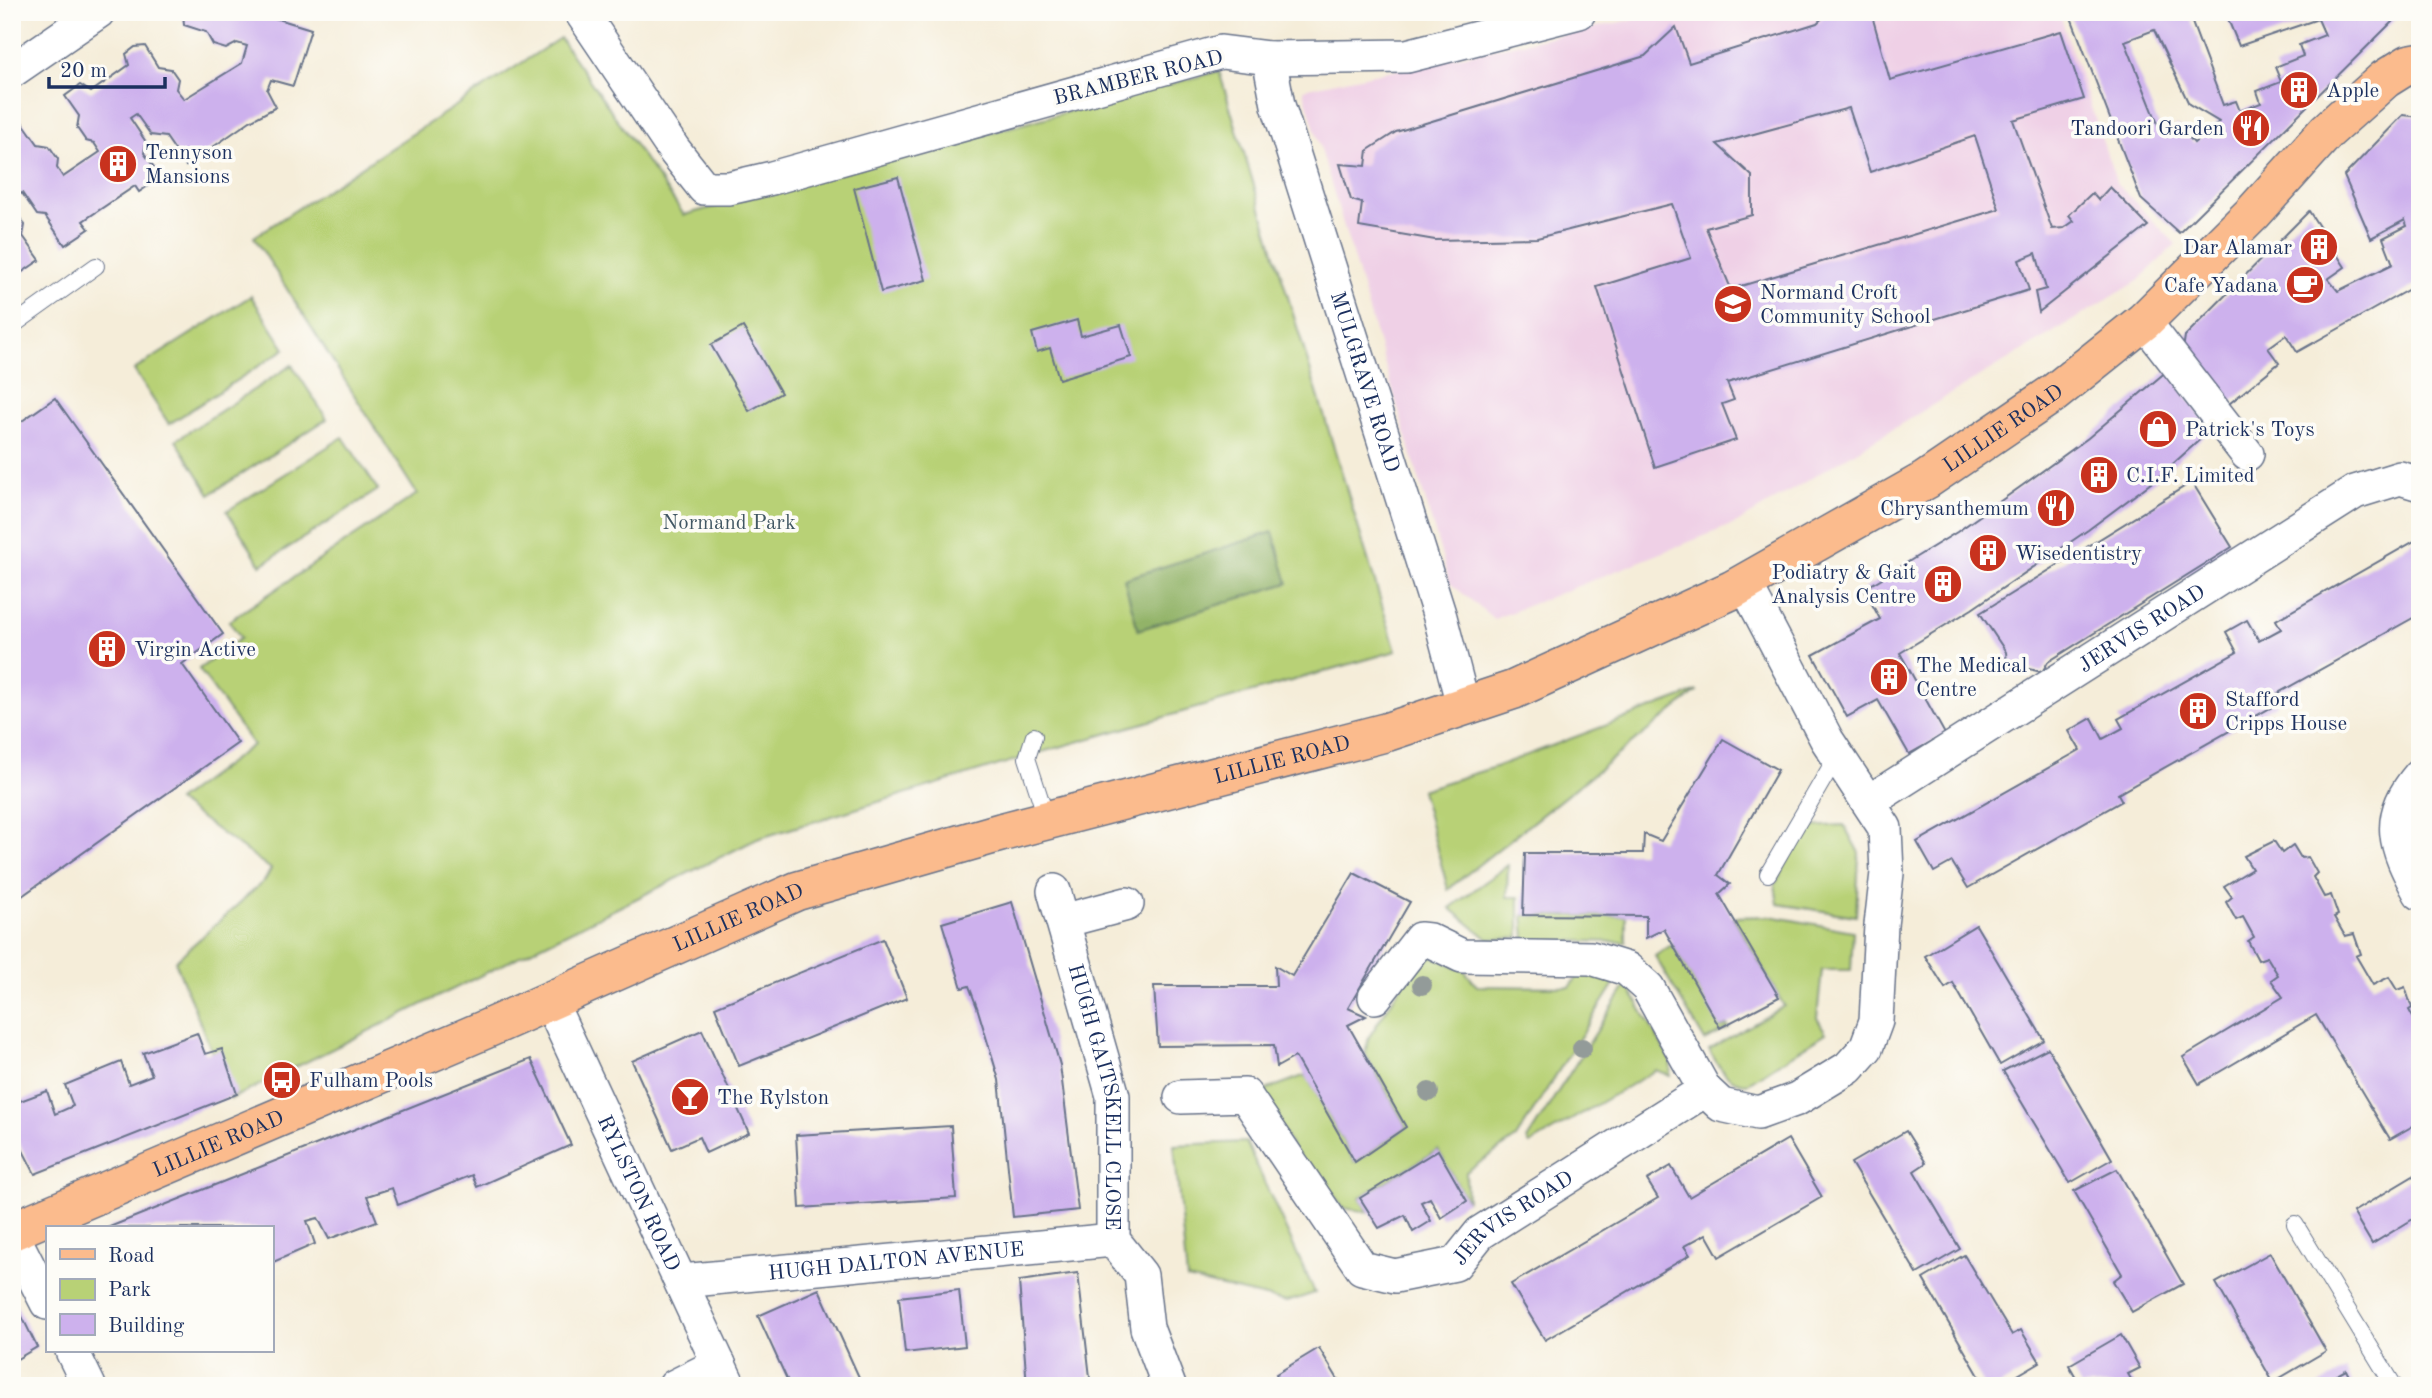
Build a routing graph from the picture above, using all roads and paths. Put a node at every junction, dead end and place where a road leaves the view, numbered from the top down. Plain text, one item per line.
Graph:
1 (97, 12) edge
2 (581, 12) edge
3 (1579, 12) edge
4 (1269, 58) junction
5 (2420, 62) edge
6 (12, 71) edge
7 (96, 266) dead end
8 (2144, 321) junction
9 (12, 326) edge
10 (2247, 454) dead end
11 (2420, 484) edge
12 (1745, 584) junction
13 (1463, 705) junction
14 (1034, 736) dead end
15 (1837, 756) junction
16 (2420, 775) edge
17 (1870, 801) junction
18 (1047, 821) junction
19 (1768, 874) dead end
20 (2420, 892) edge
21 (1127, 904) dead end
22 (1375, 997) dead end
23 (549, 999) junction
24 (1705, 1090) junction
25 (1181, 1097) dead end
26 (2295, 1224) dead end
27 (12, 1233) edge
28 (1112, 1240) junction
29 (682, 1281) junction
30 (46, 1301) edge
31 (72, 1352) edge
32 (724, 1375) edge
33 (89, 1386) edge
34 (675, 1386) edge
35 (1169, 1386) edge
36 (2394, 1386) edge

1 - 6 street
2 - 4 street, BRAMBER ROAD
3 - 4 street, BRAMBER ROAD
4 - 13 street, MULGRAVE ROAD
5 - 8 main road, LILLIE ROAD
7 - 9 lane
8 - 10 street
8 - 12 main road, LILLIE ROAD
11 - 17 street, JERVIS ROAD
12 - 13 main road, LILLIE ROAD
12 - 15 street
13 - 18 main road, LILLIE ROAD
14 - 18 lane
15 - 17 street
15 - 19 lane
16 - 20 street
17 - 24 street
18 - 23 main road, LILLIE ROAD
21 - 28 street, HUGH GAITSKELL CLOSE
22 - 24 street
23 - 27 main road, LILLIE ROAD
23 - 29 street, RYLSTON ROAD
24 - 25 street, JERVIS ROAD
26 - 36 lane
27 - 30 street
28 - 29 street, HUGH DALTON AVENUE
28 - 35 street, HUGH GAITSKELL CLOSE
29 - 32 street, RYLSTON ROAD
31 - 33 street
32 - 34 street

